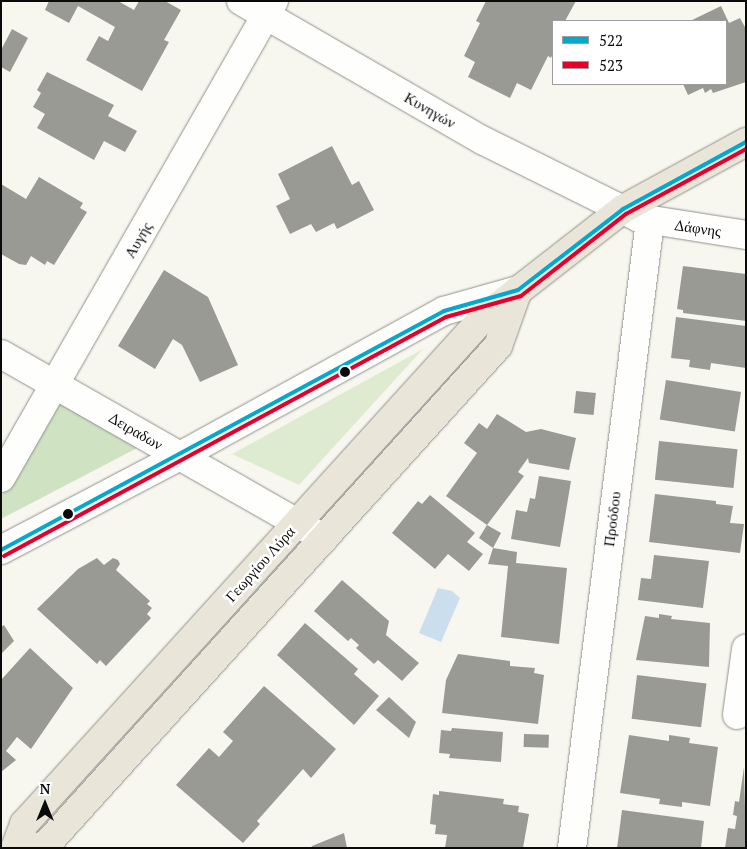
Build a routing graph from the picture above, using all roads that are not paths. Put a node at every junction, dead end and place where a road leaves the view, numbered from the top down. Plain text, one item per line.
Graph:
1 (241, 1) edge
2 (270, 8) edge
3 (746, 142) edge
4 (623, 209) junction
5 (650, 221) junction
6 (746, 234) edge
7 (518, 290) junction
8 (1, 354) edge
9 (55, 384) junction
10 (180, 456) junction
11 (1, 478) edge
12 (297, 523) junction
13 (324, 538) junction
14 (1, 550) edge
15 (746, 649) edge
16 (737, 715) dead end
17 (15, 848) edge
18 (36, 848) edge
19 (572, 848) edge

1 - 2 street, Κυνηγών
2 - 4 street, Κυνηγών
2 - 9 street, Αυγής
3 - 4 main road, Γεωργίου Λύρα
4 - 5 street
4 - 7 main road, Γεωργίου Λύρα
5 - 6 street, Δάφνης
5 - 19 street, Προόδου
7 - 10 street
7 - 12 main road, Γεωργίου Λύρα
7 - 13 main road, Γεωργίου Λύρα
8 - 9 street, Δειραδων
9 - 10 street, Δειραδων
9 - 11 street, Αυγής
10 - 12 street, Δειραδων
10 - 14 street
12 - 13 street, Δειραδων
12 - 17 main road, Γεωργίου Λύρα
13 - 18 main road, Γεωργίου Λύρα
15 - 16 street

